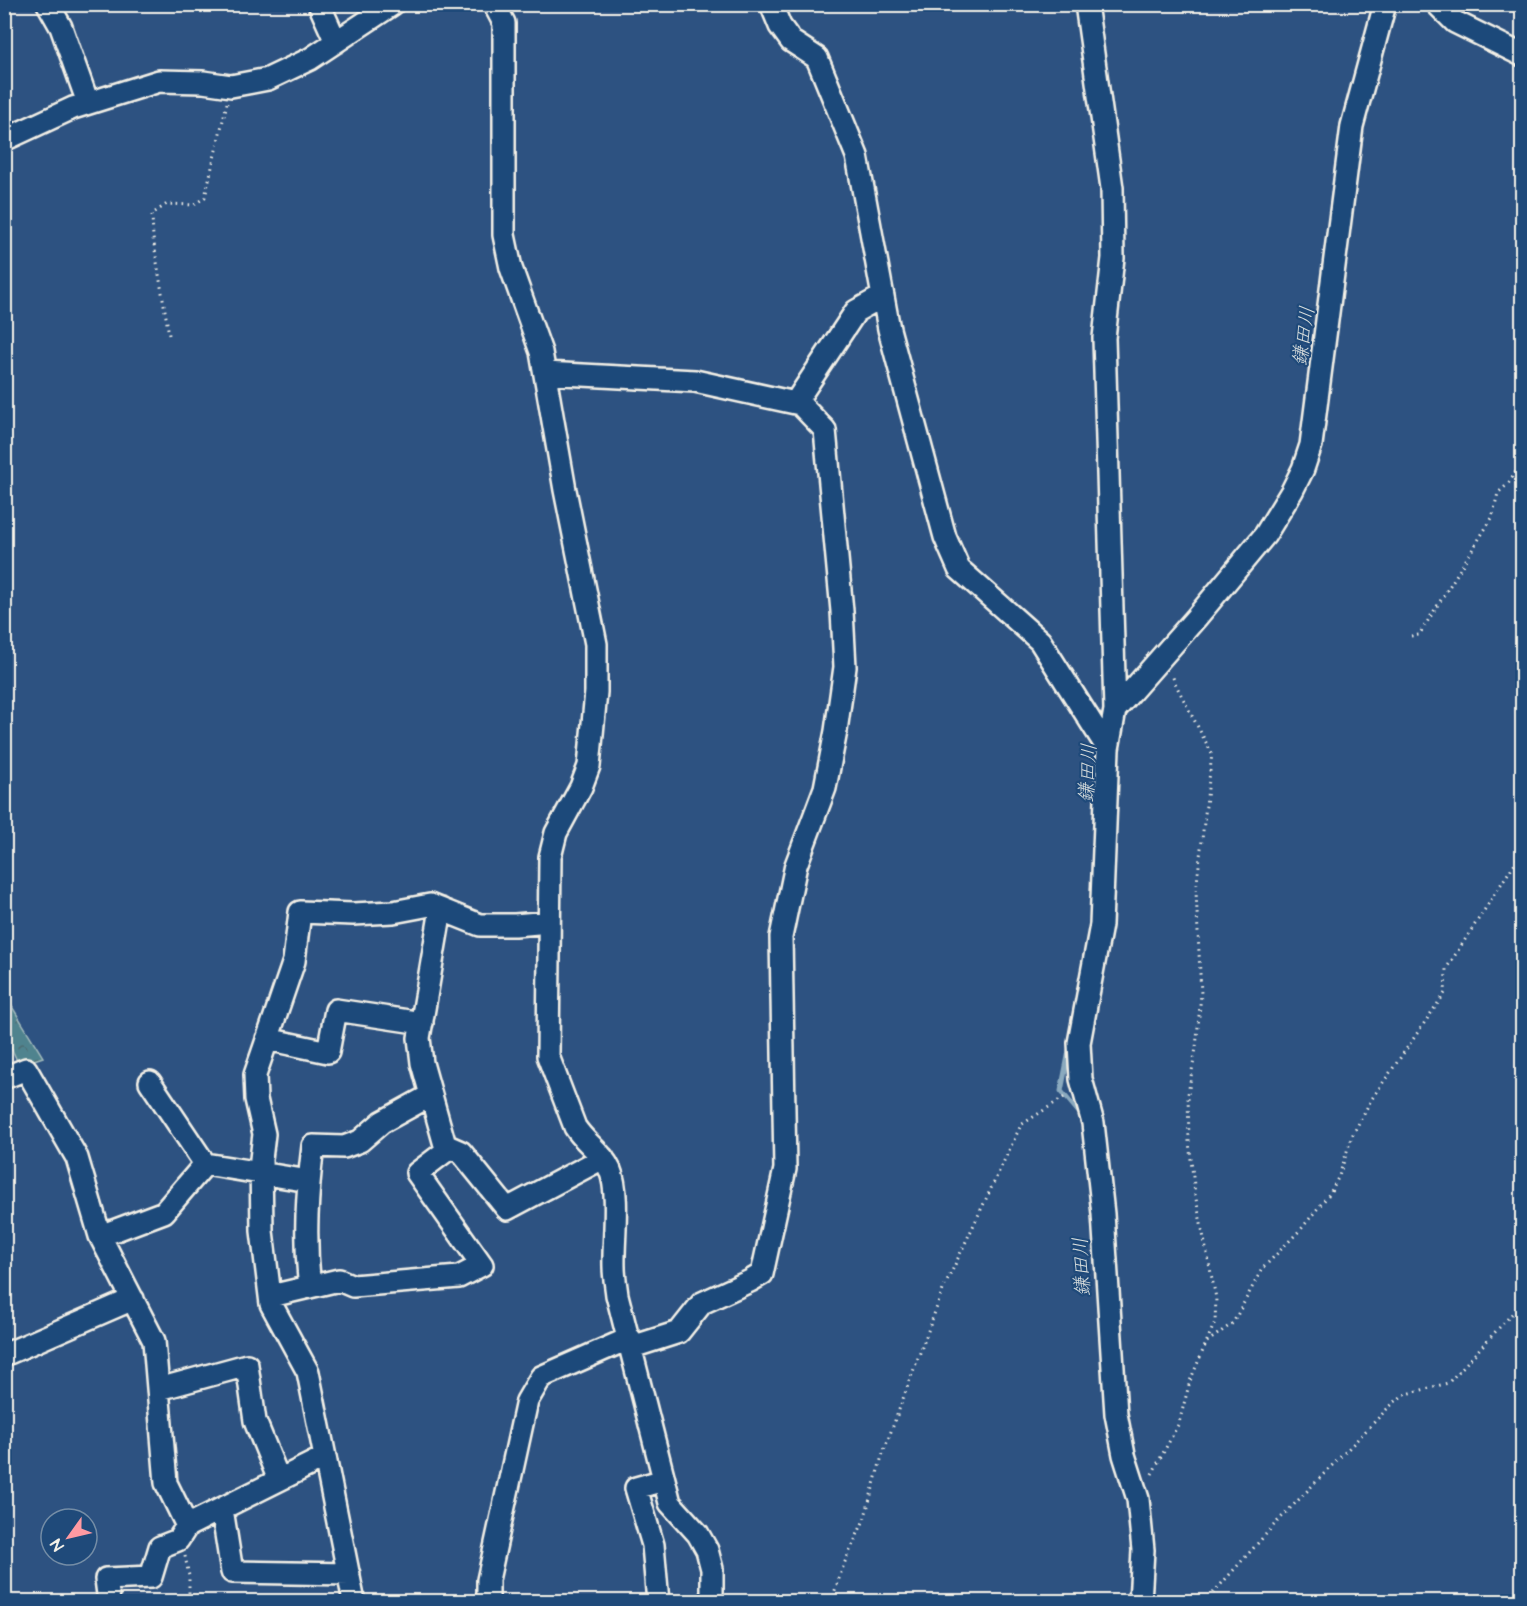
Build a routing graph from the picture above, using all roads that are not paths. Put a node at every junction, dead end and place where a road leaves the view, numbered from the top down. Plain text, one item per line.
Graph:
1 (48, 4) edge
2 (319, 4) edge
3 (393, 4) edge
4 (494, 4) edge
5 (771, 4) edge
6 (1086, 4) edge
7 (1385, 4) edge
8 (1444, 7) edge
9 (336, 42) junction
10 (1522, 55) edge
11 (88, 103) junction
12 (4, 140) edge
13 (883, 296) junction
14 (545, 373) junction
15 (795, 403) junction
16 (1115, 710) junction
17 (1108, 748) junction
18 (441, 909) junction
19 (549, 922) junction
20 (422, 1023) junction
21 (267, 1039) junction
22 (4, 1078) edge
23 (150, 1082) dead end
24 (431, 1095) junction
25 (450, 1148) junction
26 (603, 1158) junction
27 (205, 1164) junction
28 (262, 1173) junction
29 (309, 1181) junction
30 (100, 1236) junction
31 (310, 1287) junction
32 (271, 1296) junction
33 (133, 1299) junction
34 (631, 1343) junction
35 (4, 1355) edge
36 (159, 1389) junction
37 (325, 1457) junction
38 (279, 1480) junction
39 (664, 1480) junction
40 (222, 1509) junction
41 (182, 1533) junction
42 (349, 1574) junction
43 (109, 1602) edge
44 (354, 1602) edge
45 (488, 1602) edge
46 (658, 1602) edge
47 (712, 1602) edge
48 (1140, 1602) edge

1 - 11 street
2 - 9 street
3 - 9 street
4 - 14 street
5 - 13 street
6 - 16 street
7 - 16 street
8 - 10 street
9 - 11 street
11 - 12 street
13 - 15 street
13 - 17 street
14 - 15 street
14 - 19 street
15 - 34 street
16 - 17 street
17 - 48 street
18 - 19 street
18 - 20 street
18 - 21 street
19 - 26 street
20 - 21 street
20 - 24 street
21 - 28 street
22 - 30 street
23 - 27 street
24 - 25 street
24 - 29 street
25 - 26 street
25 - 31 street
26 - 34 street
27 - 28 street
27 - 30 street
28 - 29 street
28 - 32 street
29 - 31 street
30 - 33 street
31 - 32 street
32 - 37 street
33 - 35 street
33 - 36 street
34 - 39 street
34 - 45 street
36 - 38 street
36 - 41 street
37 - 38 street
37 - 42 street
38 - 40 street
39 - 46 street
39 - 47 street
40 - 41 street
40 - 42 street
41 - 43 street
42 - 44 street

